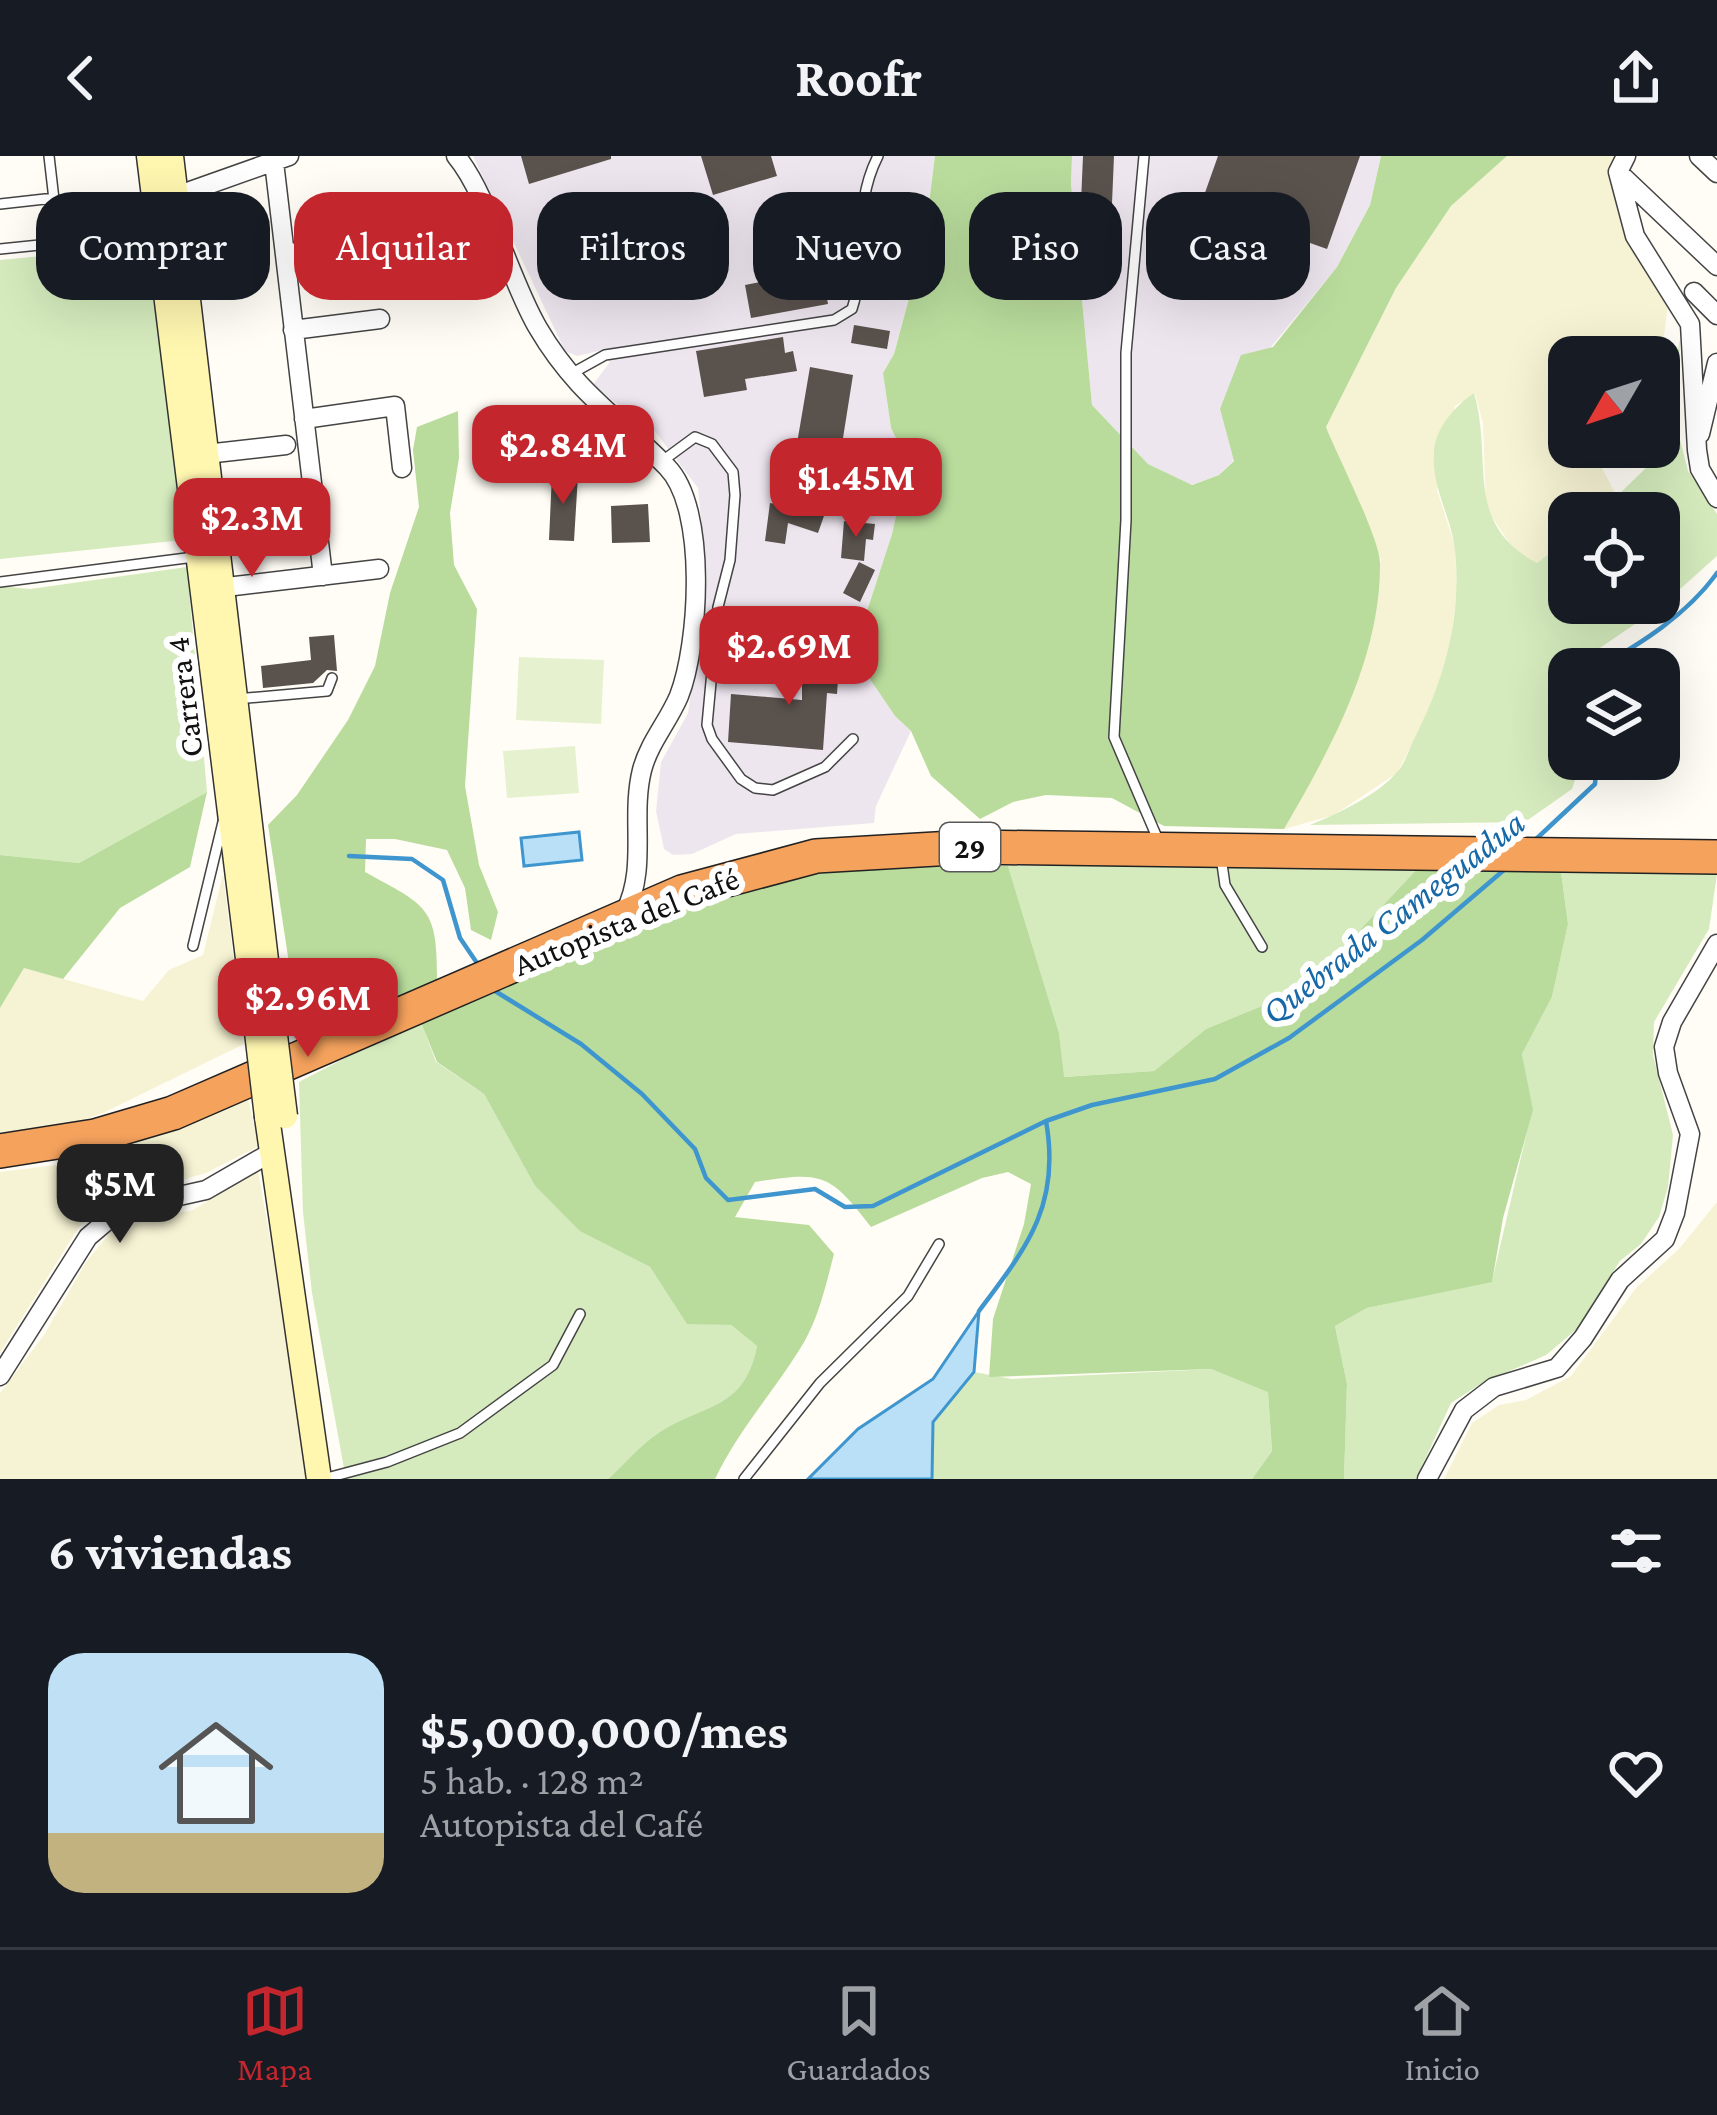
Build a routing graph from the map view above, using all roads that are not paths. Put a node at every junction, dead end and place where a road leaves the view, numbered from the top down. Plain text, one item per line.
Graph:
1 (49, 156) edge
2 (149, 156) edge
3 (171, 156) edge
4 (456, 156) edge
5 (878, 156) edge
6 (1144, 156) edge
7 (1699, 156) edge
8 (282, 159) edge
9 (1622, 164) edge
10 (1717, 173) edge
11 (53, 192) edge
12 (162, 192) edge
13 (166, 192) edge
14 (188, 192) edge
15 (473, 192) edge
16 (36, 200) edge
17 (0, 204) edge
18 (36, 245) edge
19 (0, 249) edge
20 (294, 253) edge
21 (285, 254) junction
22 (1717, 266) edge
23 (513, 276) edge
24 (1694, 292) dead end
25 (167, 300) edge
26 (181, 300) edge
27 (1717, 315) edge
28 (380, 319) dead end
29 (293, 330) junction
30 (1717, 363) edge
31 (568, 374) junction
32 (304, 419) junction
33 (1697, 444) junction
34 (286, 445) dead end
35 (206, 454) junction
36 (661, 462) junction
37 (402, 468) dead end
38 (1717, 498) edge
39 (199, 556) junction
40 (379, 569) dead end
41 (323, 576) junction
42 (0, 582) edge
43 (213, 588) junction
44 (332, 678) dead end
45 (236, 699) junction
46 (853, 740) dead end
47 (230, 799) junction
48 (1163, 850) junction
49 (1221, 851) junction
50 (1717, 857) edge
51 (638, 860) junction
52 (674, 896) junction
53 (622, 917) junction
54 (1717, 944) edge
55 (193, 946) dead end
56 (1262, 947) dead end
57 (264, 1013) junction
58 (276, 1116) junction
59 (0, 1151) edge
60 (272, 1152) junction
61 (939, 1244) dead end
62 (285, 1246) junction
63 (580, 1314) dead end
64 (0, 1376) edge
65 (321, 1479) edge
66 (744, 1479) edge
67 (1427, 1479) edge

1 - 11 lane
2 - 12 main road, Carrera 4
3 - 13 main road, Carrera 4
4 - 15 street
5 - 31 lane
6 - 48 lane
7 - 10 street
8 - 14 street
8 - 21 street
9 - 22 street
9 - 33 street
16 - 17 lane
18 - 19 lane
20 - 21 street
21 - 29 street
23 - 31 street
24 - 27 street
25 - 39 main road, Carrera 4
26 - 35 main road, Carrera 4
28 - 29 street
29 - 32 street
30 - 33 street
31 - 36 street
32 - 37 street
32 - 41 street
33 - 38 street
34 - 35 street
35 - 43 main road, Carrera 4
36 - 46 lane
36 - 51 street
39 - 42 lane
39 - 43 main road, Carrera 4
40 - 41 street
41 - 43 street
43 - 45 main road, Carrera 4
43 - 47 main road, Carrera 4
44 - 45 lane
45 - 57 main road, Carrera 4
47 - 55 lane
47 - 57 main road, Carrera 4
48 - 49 highway, Autopista del Café / 29
48 - 52 highway, Autopista del Café / 29
49 - 50 highway, Autopista del Café / 29
49 - 56 lane
51 - 52 street
51 - 53 street
52 - 53 highway, Autopista del Café / 29
53 - 59 highway, Autopista del Café / 29
54 - 67 street
57 - 58 main road, bridge
58 - 60 main road
58 - 62 main road
60 - 62 main road
60 - 64 street
61 - 66 lane
62 - 65 main road
63 - 65 lane

